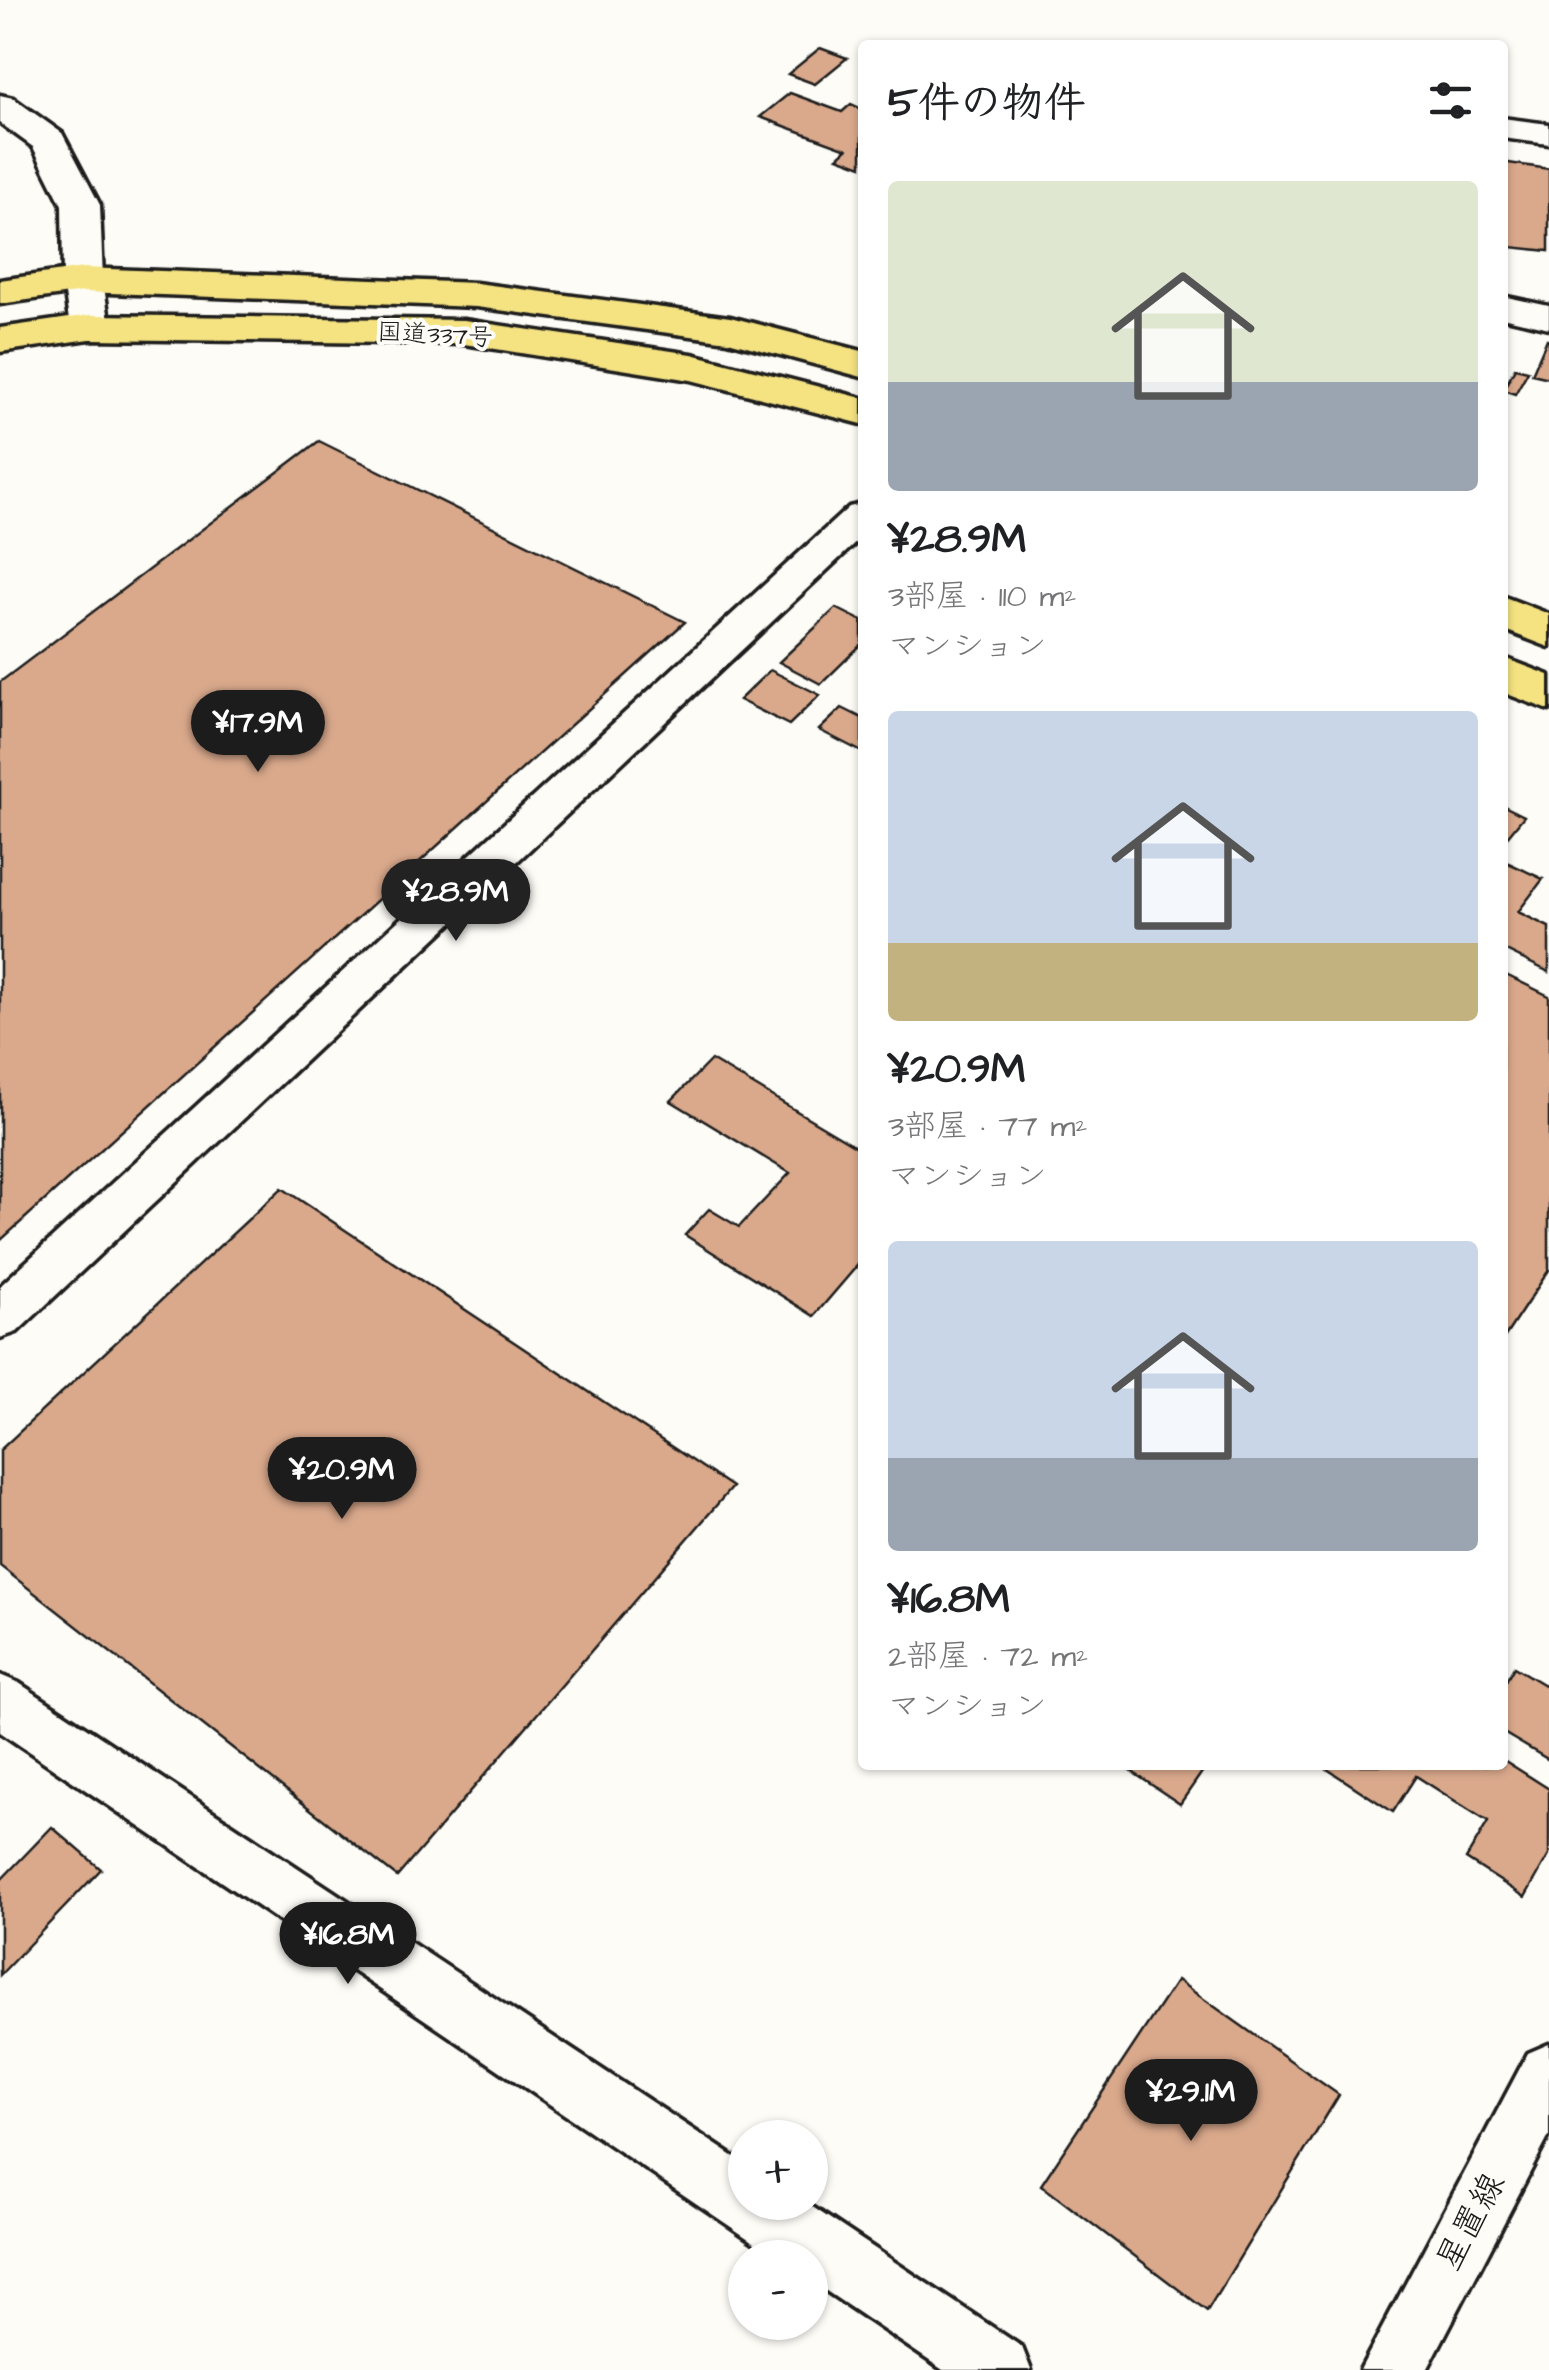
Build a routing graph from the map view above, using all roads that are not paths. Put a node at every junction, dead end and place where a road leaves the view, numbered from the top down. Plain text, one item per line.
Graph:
1 (0, 106) edge
2 (1508, 129) edge
3 (1549, 134) edge
4 (82, 280) junction
5 (0, 292) edge
6 (1508, 307) edge
7 (1549, 317) edge
8 (90, 327) junction
9 (0, 340) edge
10 (858, 363) edge
11 (858, 410) edge
12 (858, 520) edge
13 (1508, 614) edge
14 (1549, 632) edge
15 (1508, 677) edge
16 (1549, 694) edge
17 (0, 1318) edge
18 (0, 1701) edge
19 (1549, 2074) edge
20 (728, 2188) edge
21 (775, 2220) edge
22 (999, 2370) edge
23 (1392, 2370) edge

1 - 4 main road
2 - 3 street
4 - 5 highway, 国道337号
4 - 8 main road
4 - 10 highway, 国道337号
6 - 7 street
8 - 9 highway, 国道337号
8 - 11 highway, 国道337号
12 - 17 street
13 - 14 highway
15 - 16 highway
18 - 20 street
19 - 23 street, 星置線
21 - 22 street

